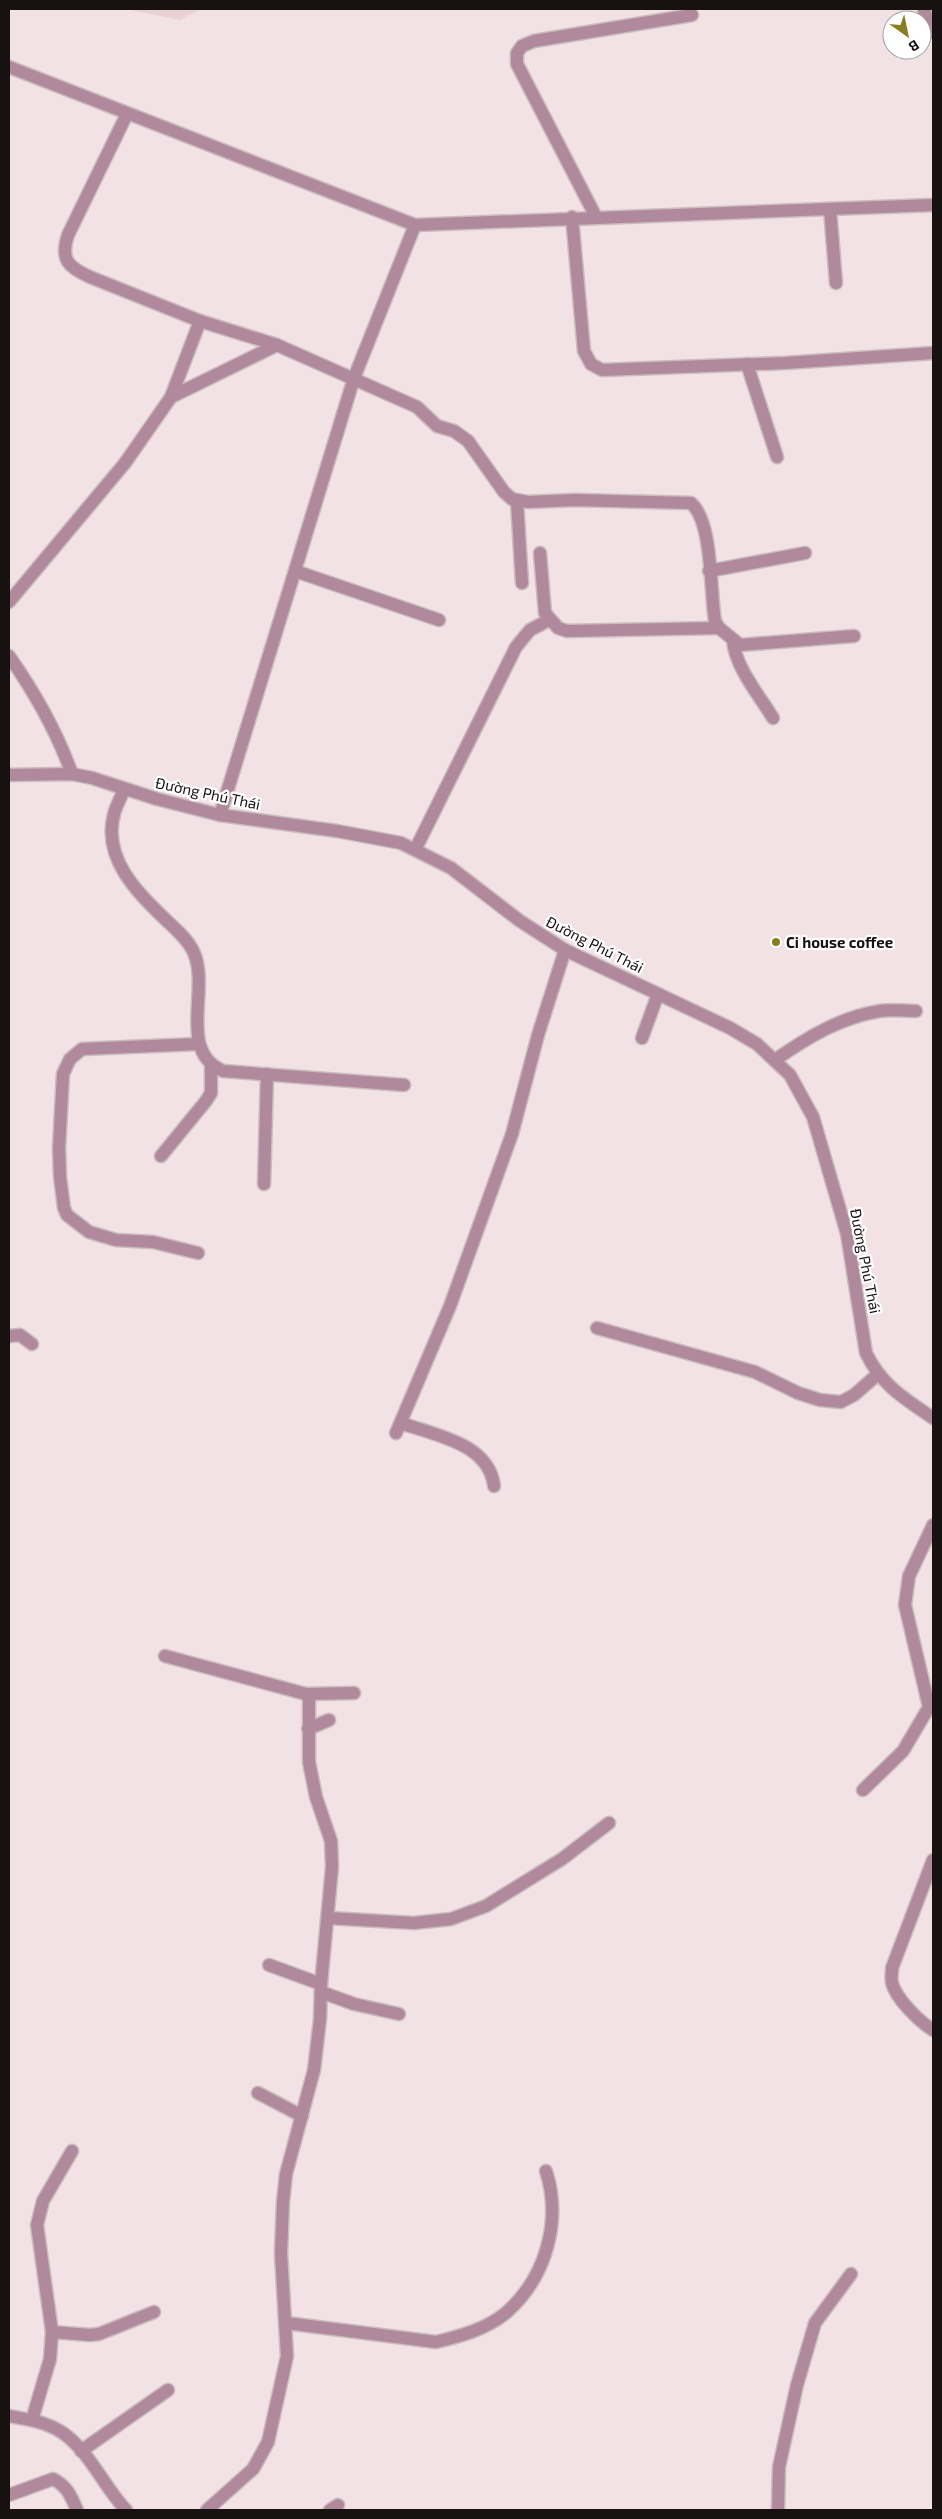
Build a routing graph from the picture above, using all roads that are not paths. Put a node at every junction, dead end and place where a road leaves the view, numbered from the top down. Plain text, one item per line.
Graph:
1 (692, 15) dead end
2 (9, 67) edge
3 (127, 114) junction
4 (933, 205) edge
5 (830, 208) junction
6 (596, 216) junction
7 (572, 218) junction
8 (415, 225) junction
9 (836, 283) dead end
10 (200, 321) junction
11 (277, 345) junction
12 (933, 353) edge
13 (747, 364) junction
14 (354, 378) junction
15 (172, 397) junction
16 (777, 456) dead end
17 (517, 501) junction
18 (540, 553) dead end
19 (805, 553) dead end
20 (710, 571) junction
21 (295, 572) junction
22 (522, 583) dead end
23 (9, 602) edge
24 (439, 620) dead end
25 (549, 620) junction
26 (719, 628) junction
27 (854, 636) dead end
28 (733, 640) junction
29 (9, 656) edge
30 (773, 718) dead end
31 (72, 774) junction
32 (9, 775) edge
33 (124, 790) junction
34 (220, 815) junction
35 (416, 848) junction
36 (565, 950) junction
37 (658, 994) junction
38 (916, 1011) dead end
39 (642, 1038) dead end
40 (198, 1044) junction
41 (775, 1060) junction
42 (211, 1066) junction
43 (267, 1074) junction
44 (404, 1085) dead end
45 (161, 1156) dead end
46 (264, 1184) dead end
47 (198, 1253) dead end
48 (597, 1328) dead end
49 (9, 1336) edge
50 (32, 1344) dead end
51 (878, 1374) junction
52 (933, 1418) edge
53 (494, 1486) dead end
54 (933, 1525) edge
55 (165, 1656) dead end
56 (354, 1693) dead end
57 (306, 1694) junction
58 (329, 1720) dead end
59 (308, 1730) junction
60 (863, 1790) dead end
61 (609, 1823) dead end
62 (933, 1860) edge
63 (328, 1918) junction
64 (269, 1965) dead end
65 (321, 1988) junction
66 (399, 2014) dead end
67 (933, 2030) edge
68 (258, 2093) dead end
69 (302, 2116) junction
70 (72, 2151) dead end
71 (546, 2171) dead end
72 (850, 2274) dead end
73 (154, 2312) dead end
74 (286, 2323) junction
75 (52, 2332) junction
76 (168, 2390) dead end
77 (9, 2416) edge
78 (32, 2420) junction
79 (81, 2451) junction
80 (9, 2495) edge
81 (77, 2510) edge
82 (126, 2510) edge
83 (207, 2510) edge
84 (778, 2510) edge

1 - 6 street
2 - 3 street
3 - 8 street
3 - 10 street
4 - 5 street
5 - 6 street
5 - 9 street
6 - 7 street
7 - 8 street
7 - 13 street
8 - 14 street
10 - 11 street
10 - 15 street
11 - 14 street
11 - 15 street
12 - 13 street
13 - 16 street
14 - 17 street
14 - 21 street
15 - 23 street
17 - 20 street
17 - 22 street
18 - 25 street
19 - 20 street
20 - 26 street
21 - 24 street
21 - 34 street
25 - 26 street
25 - 35 street
26 - 28 street
27 - 28 street
28 - 30 street
29 - 31 street
31 - 32 street, Đường Phú Thái
31 - 33 street, Đường Phú Thái
33 - 34 street, Đường Phú Thái
33 - 40 street
34 - 35 street, Đường Phú Thái
35 - 36 street, Đường Phú Thái
36 - 37 street, Đường Phú Thái
36 - 53 street
37 - 39 street
37 - 41 street, Đường Phú Thái
38 - 41 street
40 - 42 street
40 - 47 street
41 - 51 street, Đường Phú Thái
42 - 43 street
42 - 45 street
43 - 44 street
43 - 46 street
48 - 51 street
49 - 50 street
51 - 52 street, Đường Phú Thái
54 - 60 street
55 - 57 street
56 - 57 street
57 - 59 street
58 - 59 street
59 - 63 street
61 - 63 street
62 - 67 street
63 - 65 street
64 - 65 street
65 - 66 street
65 - 69 street
68 - 69 street
69 - 74 street
70 - 75 street
71 - 74 street
72 - 84 street
73 - 75 street
74 - 83 street
75 - 78 street
76 - 79 street
77 - 78 street
78 - 79 street
79 - 82 street
80 - 81 street

